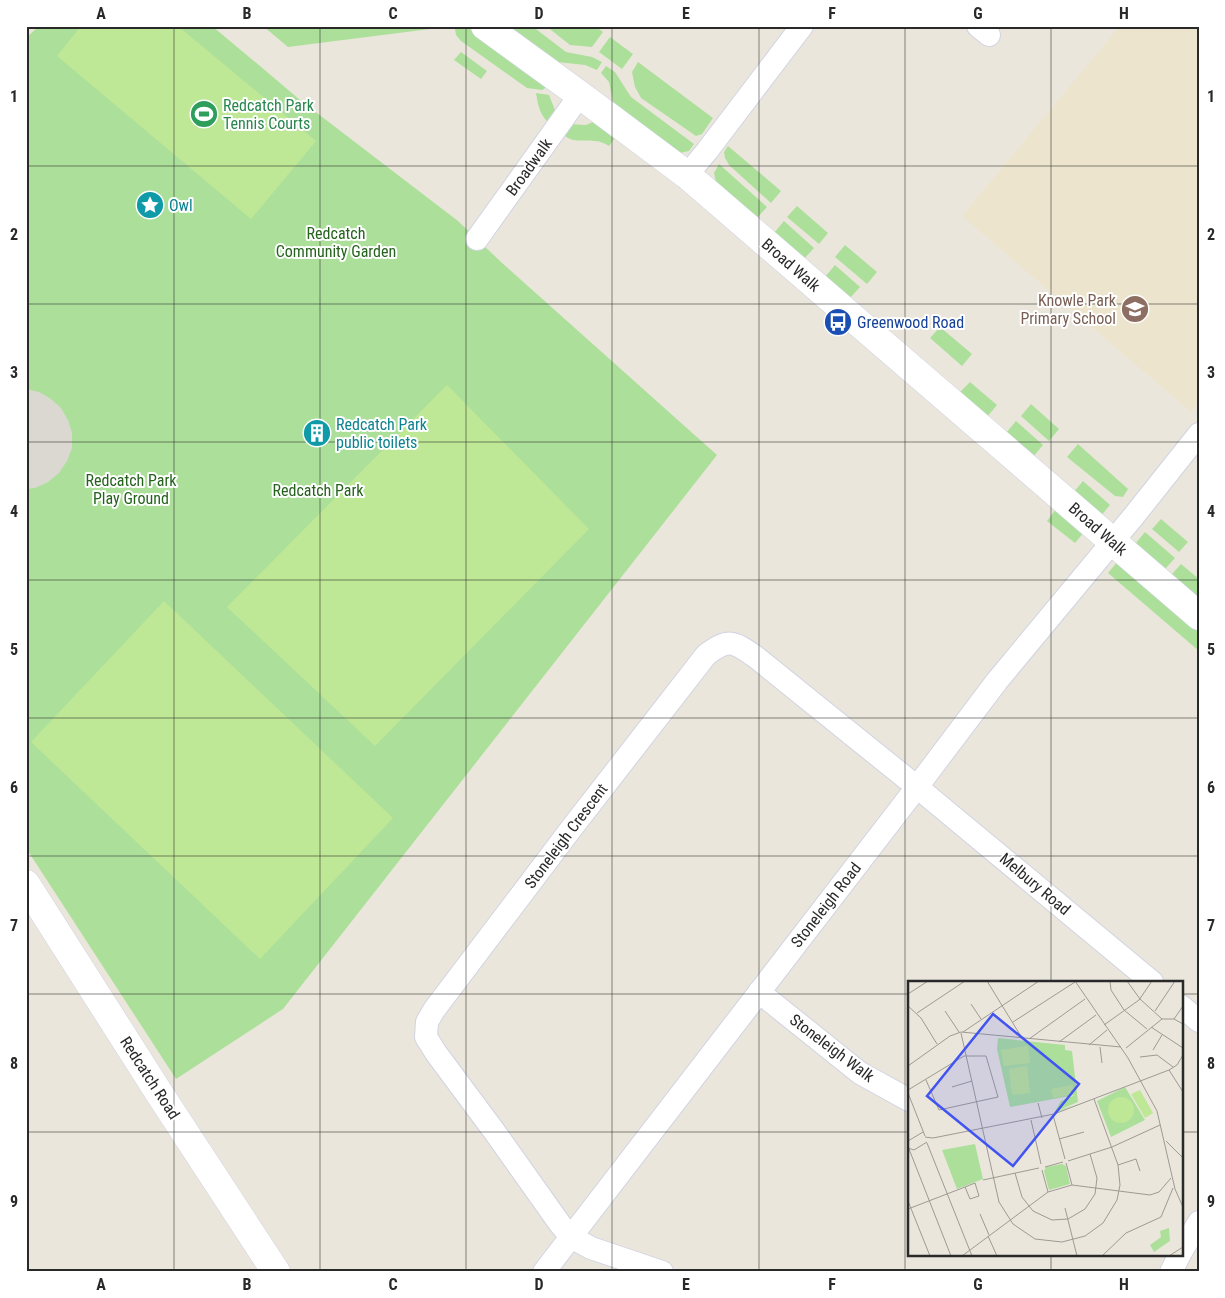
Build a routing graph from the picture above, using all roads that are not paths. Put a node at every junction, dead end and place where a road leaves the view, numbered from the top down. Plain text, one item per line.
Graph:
1 (485, 26) edge
2 (802, 26) edge
3 (580, 95) junction
4 (687, 175) junction
5 (476, 240) dead end
6 (1199, 434) edge
7 (1112, 542) junction
8 (1199, 616) edge
9 (917, 787) junction
10 (26, 884) edge
11 (1151, 981) edge
12 (759, 992) junction
13 (1182, 1007) edge
14 (1199, 1021) edge
15 (908, 1099) edge
16 (1199, 1222) edge
17 (571, 1237) junction
18 (1182, 1251) edge
19 (1179, 1256) edge
20 (276, 1272) edge
21 (544, 1272) edge
22 (662, 1272) edge
23 (1171, 1272) edge

1 - 3 street, Broad Walk
2 - 4 street
3 - 4 street, Broad Walk
3 - 5 street, Broadwalk
4 - 7 street, Broad Walk
6 - 7 street, Stoneleigh Road
7 - 8 street, Broad Walk
7 - 9 street, Stoneleigh Road
9 - 11 street, Melbury Road
9 - 12 street, Stoneleigh Road
9 - 17 street, Stoneleigh Crescent
10 - 20 street, Redcatch Road
12 - 15 street, Stoneleigh Walk
12 - 17 street, Stoneleigh Road
13 - 14 street
16 - 18 street
17 - 21 street, Stoneleigh Road
17 - 22 street
19 - 23 street

